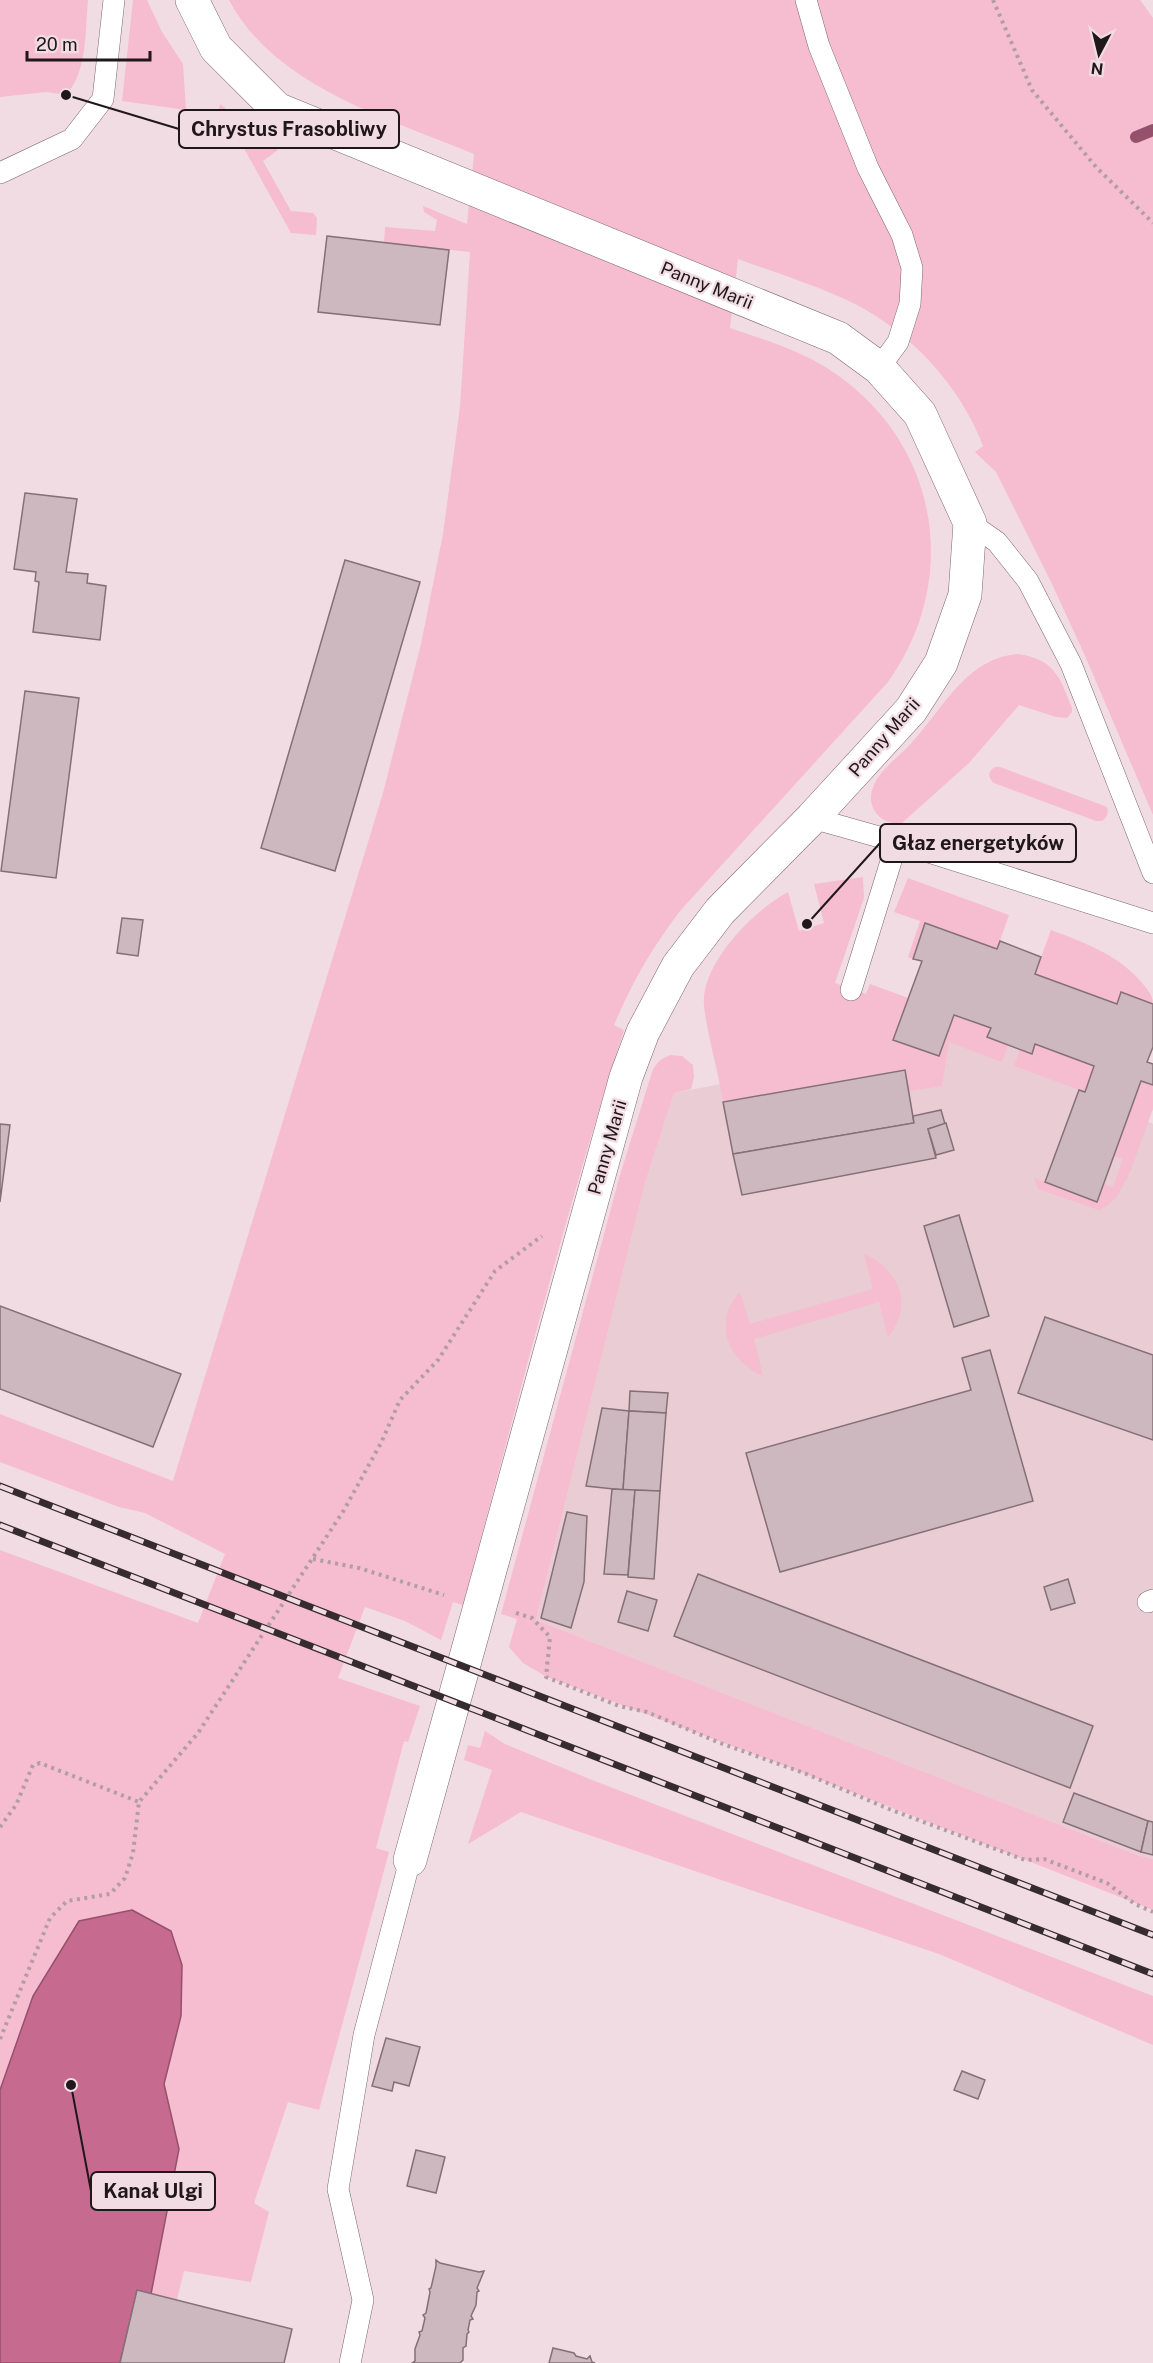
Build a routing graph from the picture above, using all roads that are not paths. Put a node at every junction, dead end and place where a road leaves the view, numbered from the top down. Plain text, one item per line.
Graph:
1 (114, 0) edge
2 (192, 0) edge
3 (806, 0) edge
4 (0, 173) edge
5 (879, 368) junction
6 (970, 524) junction
7 (812, 818) junction
8 (897, 842) junction
9 (1153, 873) edge
10 (1153, 923) edge
11 (851, 990) dead end
12 (410, 1860) joint
13 (350, 2363) edge

1 - 4 lane
2 - 5 street, Panny Marii
3 - 5 lane
5 - 6 street, Panny Marii
6 - 7 street, Panny Marii
6 - 9 lane
7 - 8 lane
7 - 12 street, Panny Marii
8 - 10 lane
8 - 11 lane
12 - 13 lane

